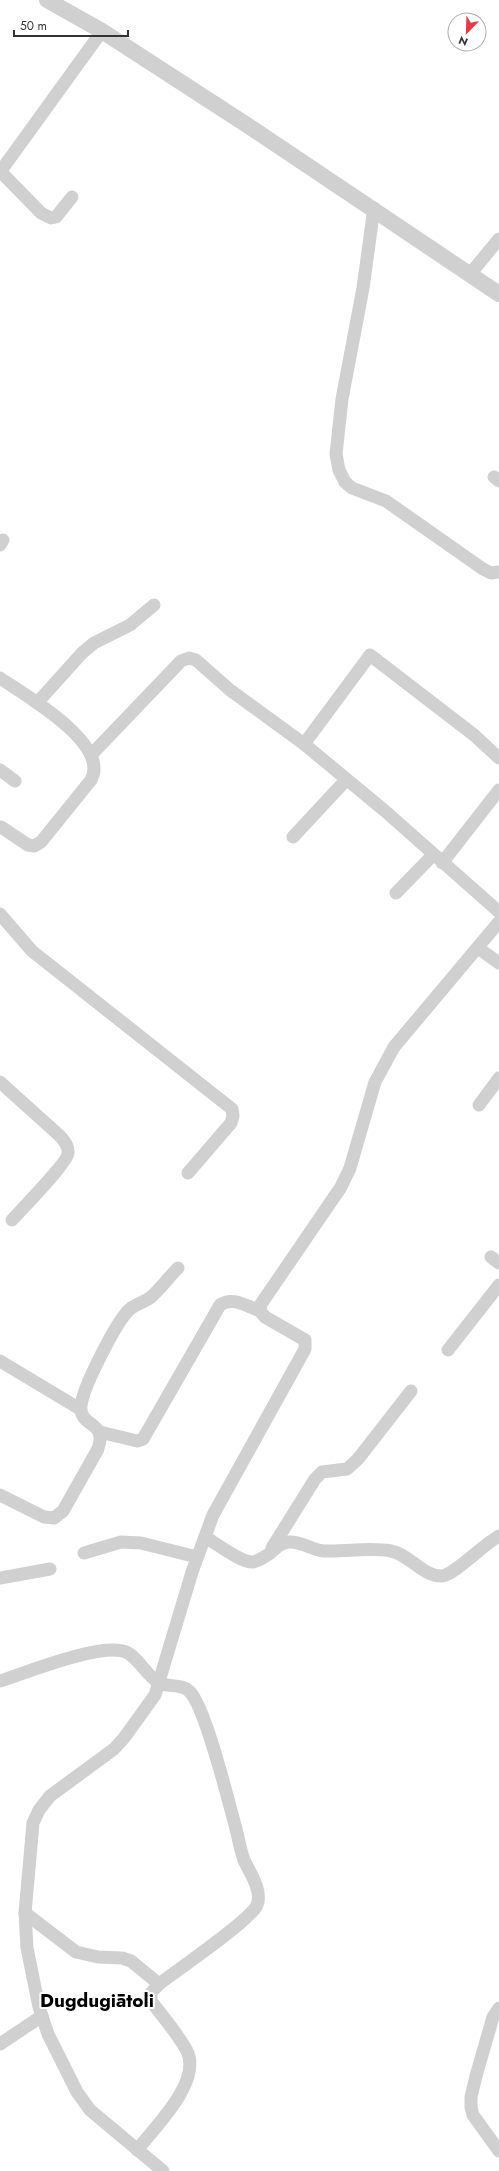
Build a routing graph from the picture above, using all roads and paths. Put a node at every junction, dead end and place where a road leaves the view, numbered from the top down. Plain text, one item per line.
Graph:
1 (47, 0) edge
2 (102, 31) junction
3 (0, 172) edge
4 (72, 197) dead end
5 (374, 208) junction
6 (499, 239) edge
7 (470, 274) junction
8 (499, 294) edge
9 (499, 572) edge
10 (154, 605) dead end
11 (0, 678) edge
12 (37, 703) junction
13 (304, 744) junction
14 (90, 755) junction
15 (499, 758) edge
16 (0, 770) edge
17 (346, 780) junction
18 (15, 781) dead end
19 (499, 790) edge
20 (0, 827) edge
21 (293, 838) dead end
22 (438, 859) junction
23 (396, 894) dead end
24 (499, 912) edge
25 (0, 914) edge
26 (499, 922) edge
27 (478, 948) junction
28 (499, 963) edge
29 (499, 1078) edge
30 (0, 1082) edge
31 (479, 1105) dead end
32 (188, 1173) dead end
33 (12, 1220) dead end
34 (178, 1268) dead end
35 (499, 1285) edge
36 (260, 1311) junction
37 (448, 1350) dead end
38 (0, 1361) edge
39 (411, 1391) dead end
40 (80, 1409) junction
41 (100, 1432) junction
42 (0, 1495) edge
43 (499, 1536) edge
44 (205, 1537) junction
45 (84, 1553) dead end
46 (268, 1554) junction
47 (197, 1557) junction
48 (50, 1569) dead end
49 (0, 1578) edge
50 (160, 1677) junction
51 (0, 1681) edge
52 (25, 1913) junction
53 (159, 1984) junction
54 (499, 2008) edge
55 (42, 2016) junction
56 (0, 2044) edge
57 (137, 2150) junction
58 (499, 2151) edge
59 (163, 2171) edge

1 - 2 street
2 - 3 street
2 - 5 street
3 - 4 street
5 - 7 street
5 - 9 street
6 - 7 street
7 - 8 street
10 - 12 street
11 - 12 street
12 - 14 street
13 - 14 street
13 - 15 street
13 - 17 street
14 - 20 street
16 - 18 street
17 - 21 street
17 - 22 street
19 - 22 street
22 - 23 street
22 - 24 street
25 - 32 street
26 - 27 street
27 - 28 street
27 - 36 street
29 - 31 street
30 - 33 street
34 - 40 street
35 - 37 street
36 - 41 street
36 - 44 street
38 - 40 street
39 - 46 street
40 - 41 street
41 - 42 street
43 - 46 street
44 - 46 street
44 - 47 street
45 - 47 street
47 - 50 street
48 - 49 street
50 - 51 street
50 - 52 street
50 - 53 street
52 - 53 street
52 - 55 street
53 - 57 street
54 - 58 street
55 - 56 street
55 - 57 street
57 - 59 street

